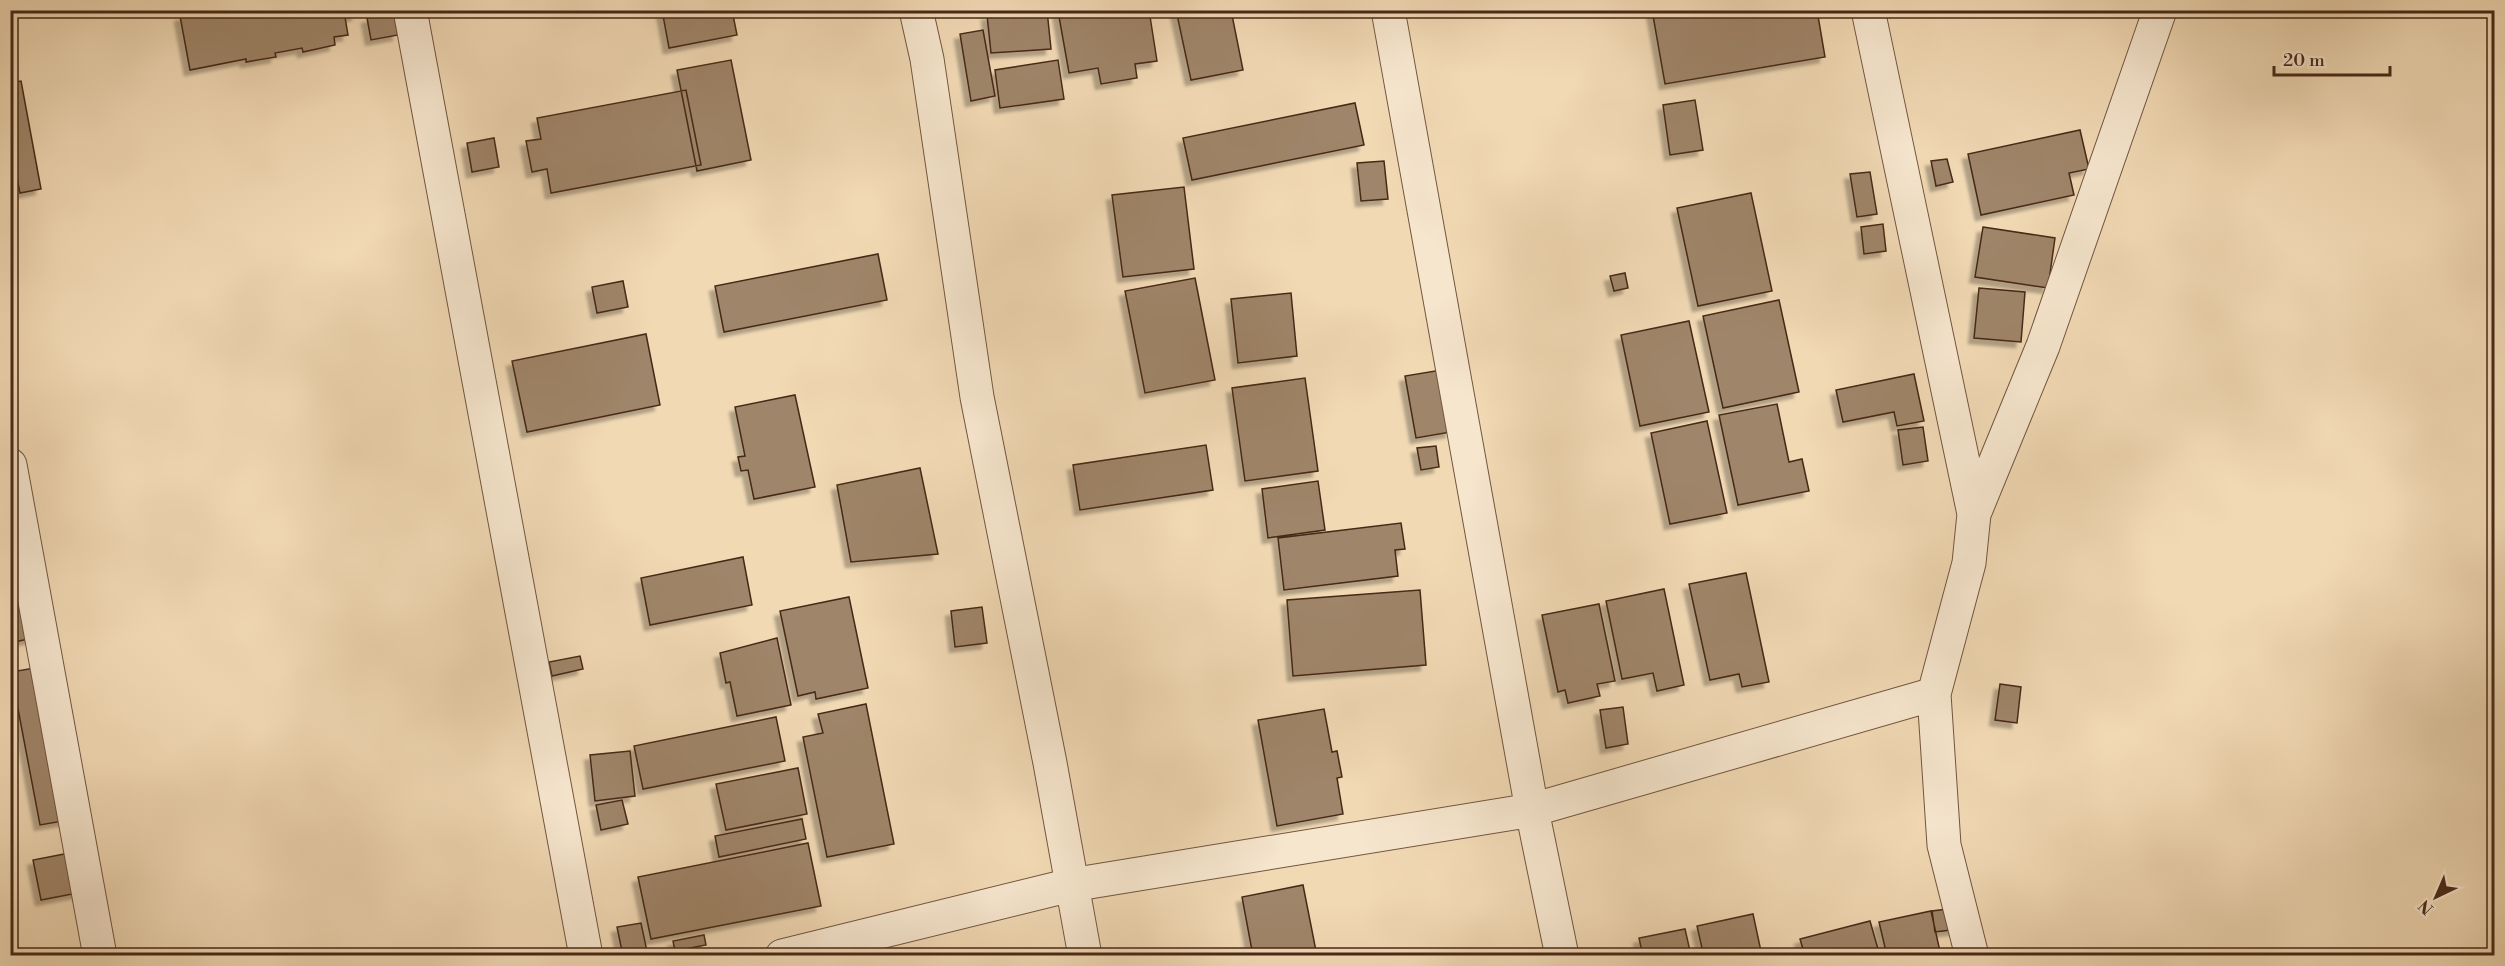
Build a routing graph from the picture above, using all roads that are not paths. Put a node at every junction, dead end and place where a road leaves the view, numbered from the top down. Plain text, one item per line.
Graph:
1 (410, 10) edge
2 (916, 10) edge
3 (1388, 10) edge
4 (1868, 10) edge
5 (2160, 10) edge
6 (10, 465) edge
7 (1974, 514) junction
8 (1934, 694) junction
9 (1532, 810) junction
10 (1071, 885) junction
11 (100, 956) edge
12 (586, 956) edge
13 (782, 956) edge
14 (1085, 956) edge
15 (1562, 956) edge
16 (1972, 956) edge

1 - 12 street
2 - 10 street
3 - 9 street
4 - 7 street
5 - 7 street
6 - 11 street
7 - 8 street
8 - 9 street
8 - 16 street
9 - 10 street
9 - 15 street
10 - 13 street
10 - 14 street

